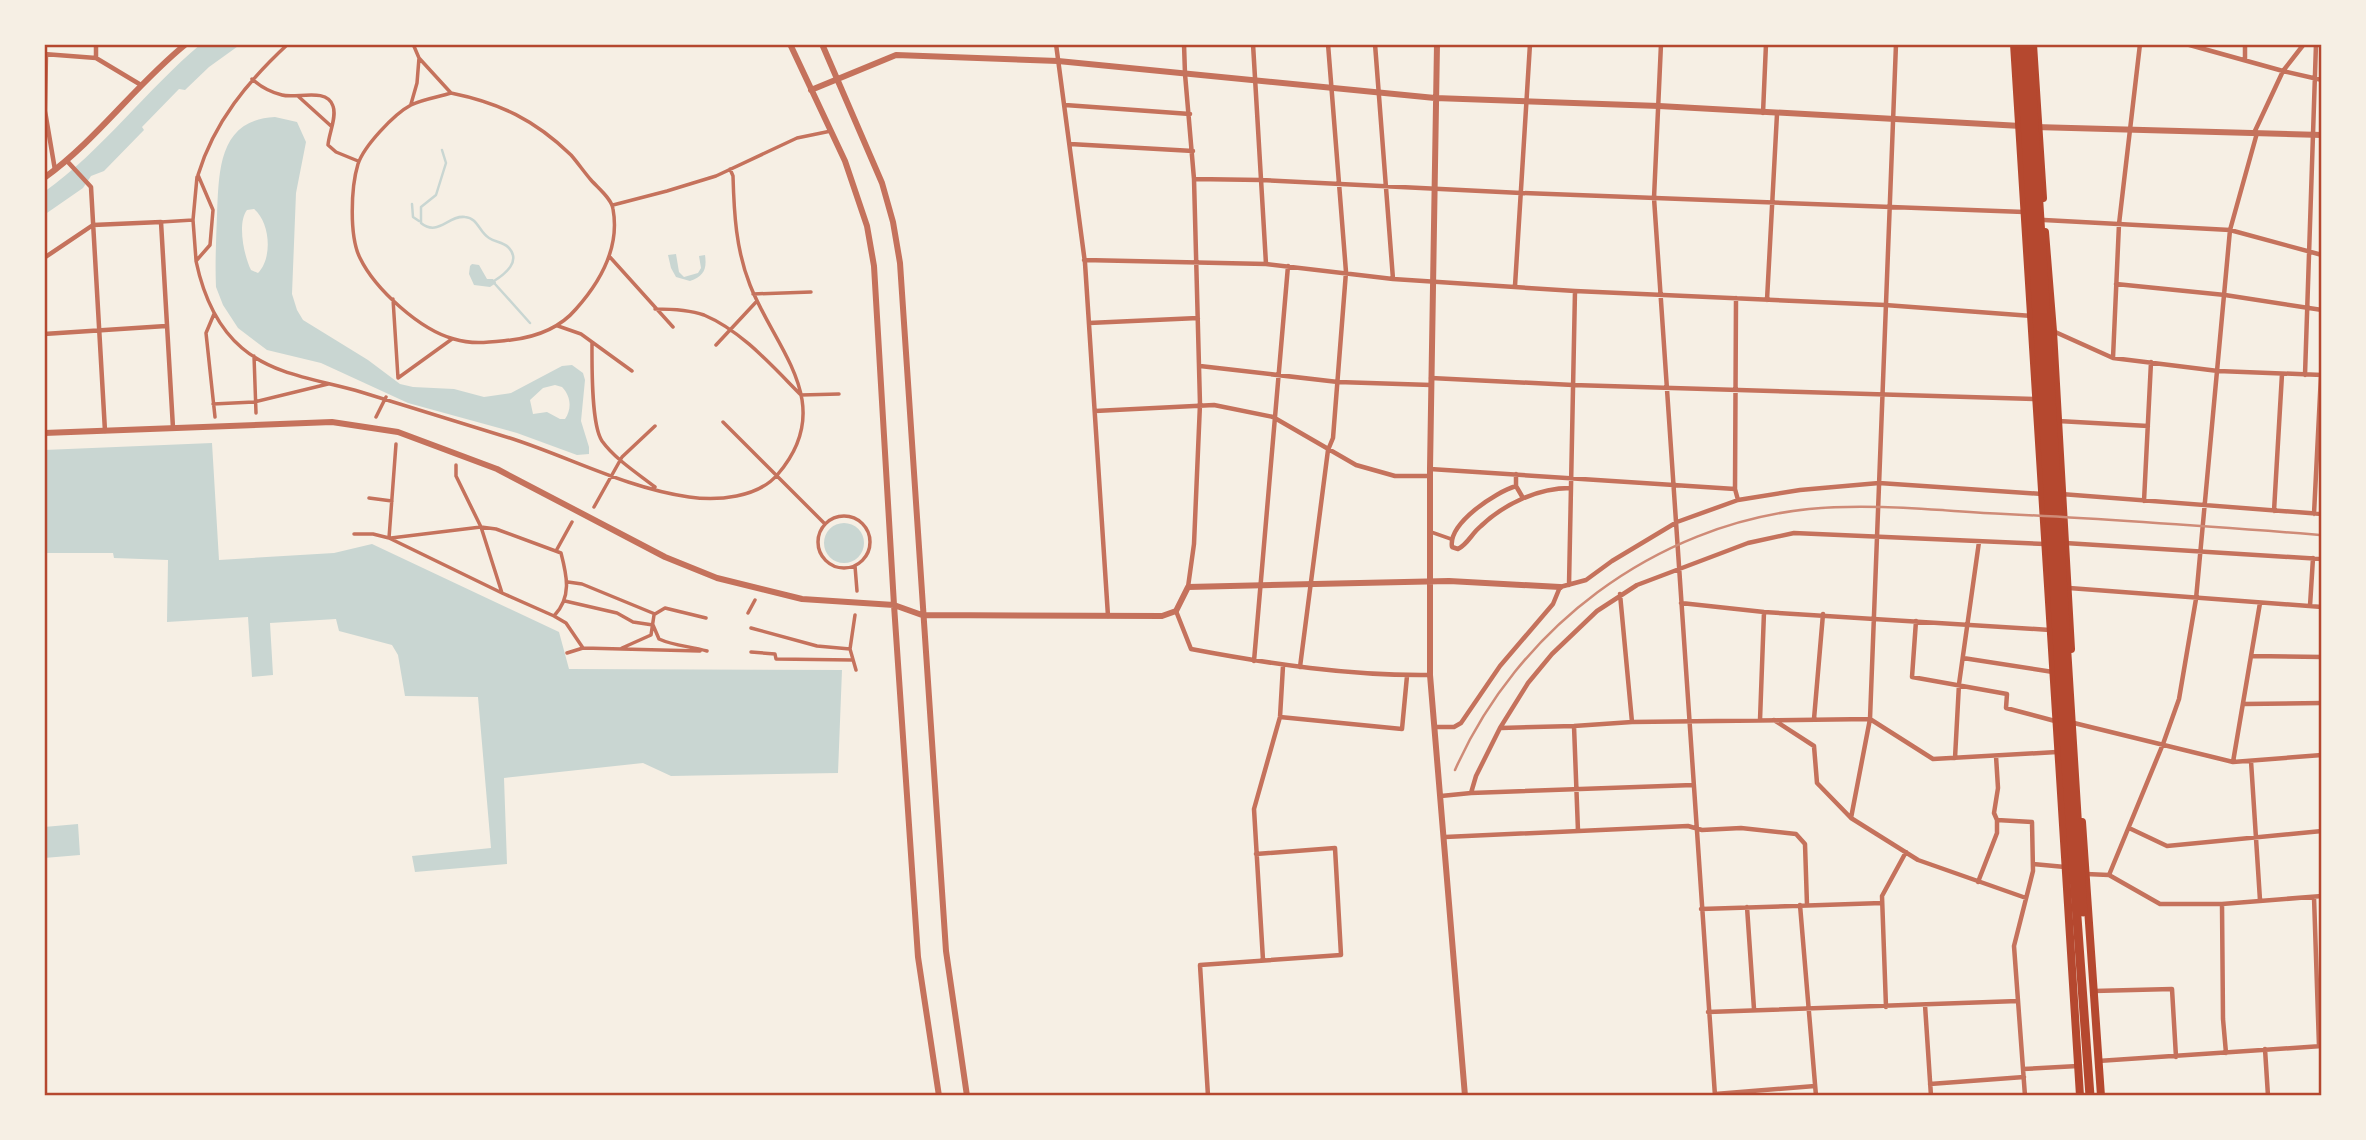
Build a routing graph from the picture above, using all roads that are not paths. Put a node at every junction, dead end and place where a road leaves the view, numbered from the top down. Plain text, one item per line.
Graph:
1 (96, 44) edge
2 (186, 44) edge
3 (288, 44) edge
4 (413, 44) edge
5 (790, 44) edge
6 (821, 44) edge
7 (1056, 44) edge
8 (1184, 44) edge
9 (1253, 44) edge
10 (1328, 44) edge
11 (1375, 44) edge
12 (1437, 44) edge
13 (1530, 44) edge
14 (1661, 44) edge
15 (1766, 44) edge
16 (1896, 44) edge
17 (2014, 44) edge
18 (2020, 44) edge
19 (2031, 44) edge
20 (2140, 44) edge
21 (2186, 44) edge
22 (2245, 44) edge
23 (2304, 44) edge
24 (2316, 44) edge
25 (45, 54) edge
26 (96, 58) junction
27 (419, 58) junction
28 (1058, 61) junction
29 (2245, 61) junction
30 (2283, 71) junction
31 (1185, 74) junction
32 (253, 79) junction
33 (837, 79) junction
34 (2319, 79) edge
35 (1255, 80) junction
36 (141, 85) junction
37 (1332, 88) junction
38 (811, 90) junction
39 (451, 93) junction
40 (1379, 93) junction
41 (299, 97) junction
42 (1435, 98) junction
43 (1528, 102) junction
44 (1065, 105) junction
45 (411, 106) junction
46 (1660, 106) junction
47 (1763, 113) junction
48 (1190, 114) junction
49 (1777, 114) junction
50 (45, 120) edge
51 (1894, 120) junction
52 (2018, 125) junction
53 (331, 126) junction
54 (2039, 128) junction
55 (2129, 130) junction
56 (831, 131) junction
57 (2255, 133) junction
58 (2314, 134) junction
59 (2322, 135) edge
60 (1070, 144) junction
61 (1193, 151) junction
62 (67, 161) junction
63 (359, 161) junction
64 (730, 169) junction
65 (55, 170) junction
66 (198, 175) junction
67 (44, 178) edge
68 (1194, 179) junction
69 (1261, 180) junction
70 (1340, 184) junction
71 (1386, 186) junction
72 (1434, 188) junction
73 (1521, 193) junction
74 (1654, 198) junction
75 (1771, 202) junction
76 (613, 205) junction
77 (1889, 207) junction
78 (2024, 212) junction
79 (192, 220) junction
80 (2044, 220) junction
81 (161, 222) junction
82 (2119, 223) junction
83 (93, 225) junction
84 (2230, 230) junction
85 (2309, 252) junction
86 (2322, 255) edge
87 (610, 256) junction
88 (44, 258) edge
89 (1084, 260) junction
90 (197, 261) junction
91 (1197, 261) junction
92 (1266, 264) junction
93 (1288, 267) junction
94 (1346, 272) junction
95 (1393, 279) junction
96 (1433, 281) junction
97 (2116, 284) junction
98 (1515, 286) junction
99 (1575, 290) junction
100 (811, 292) dead end
101 (753, 294) junction
102 (1661, 295) junction
103 (2225, 295) junction
104 (393, 297) junction
105 (1736, 298) junction
106 (1767, 300) junction
107 (757, 301) junction
108 (1885, 305) junction
109 (2307, 308) junction
110 (655, 309) junction
111 (2322, 310) edge
112 (215, 314) junction
113 (2031, 315) junction
114 (1198, 318) junction
115 (1089, 323) junction
116 (166, 326) junction
117 (558, 326) junction
118 (673, 327) dead end
119 (99, 330) junction
120 (729, 330) junction
121 (2053, 331) junction
122 (44, 334) edge
123 (452, 339) junction
124 (592, 343) junction
125 (716, 345) dead end
126 (254, 356) junction
127 (2113, 358) junction
128 (2151, 362) junction
129 (1199, 366) junction
130 (2218, 371) junction
131 (632, 372) dead end
132 (1279, 374) junction
133 (2283, 374) junction
134 (2305, 375) junction
135 (2321, 375) edge
136 (1431, 381) junction
137 (1338, 382) junction
138 (329, 384) junction
139 (1573, 385) junction
140 (1667, 387) junction
141 (1737, 389) junction
142 (1882, 393) junction
143 (838, 394) dead end
144 (801, 395) junction
145 (2034, 398) junction
146 (385, 399) junction
147 (254, 402) junction
148 (214, 404) junction
149 (1200, 404) junction
150 (1095, 411) junction
151 (256, 413) dead end
152 (215, 417) dead end
153 (376, 417) dead end
154 (1273, 417) junction
155 (2057, 421) junction
156 (723, 422) dead end
157 (655, 426) dead end
158 (2148, 426) junction
159 (2321, 428) edge
160 (173, 429) junction
161 (104, 430) junction
162 (44, 433) edge
163 (397, 444) dead end
164 (1328, 450) junction
165 (621, 458) junction
166 (456, 465) dead end
167 (1430, 473) junction
168 (1516, 474) junction
169 (610, 475) junction
170 (777, 475) junction
171 (1571, 478) junction
172 (1879, 483) junction
173 (1673, 485) junction
174 (1516, 486) junction
175 (1570, 488) junction
176 (1735, 489) junction
177 (658, 490) junction
178 (2042, 494) junction
179 (2063, 494) junction
180 (369, 498) dead end
181 (1523, 498) junction
182 (392, 500) junction
183 (1738, 500) junction
184 (2144, 502) junction
185 (2204, 505) junction
186 (594, 506) dead end
187 (2274, 511) junction
188 (2314, 514) junction
189 (2322, 514) edge
190 (572, 522) dead end
191 (860, 522) junction
192 (871, 522) dead end
193 (1677, 522) junction
194 (825, 524) junction
195 (481, 527) junction
196 (1431, 532) junction
197 (354, 534) dead end
198 (1876, 535) junction
199 (389, 538) junction
200 (1451, 539) junction
201 (1979, 542) junction
202 (2045, 544) junction
203 (2065, 544) junction
204 (2200, 550) junction
205 (556, 551) junction
206 (2313, 558) junction
207 (2322, 559) edge
208 (855, 566) junction
209 (1679, 569) junction
210 (568, 582) junction
211 (1431, 582) junction
212 (1260, 585) junction
213 (1310, 585) junction
214 (1569, 585) junction
215 (1188, 587) junction
216 (1560, 587) junction
217 (2068, 588) junction
218 (857, 591) dead end
219 (502, 593) junction
220 (1620, 594) junction
221 (2196, 598) junction
222 (755, 600) dead end
223 (565, 601) junction
224 (1681, 603) junction
225 (2260, 603) junction
226 (894, 605) junction
227 (2310, 606) junction
228 (2322, 607) edge
229 (1176, 611) junction
230 (1763, 612) junction
231 (748, 613) dead end
232 (654, 614) junction
233 (1823, 614) junction
234 (855, 615) dead end
235 (922, 615) junction
236 (554, 616) junction
237 (1108, 616) junction
238 (706, 618) dead end
239 (1875, 618) junction
240 (1916, 621) junction
241 (1967, 624) junction
242 (653, 625) junction
243 (751, 628) dead end
244 (2050, 630) junction
245 (583, 648) junction
246 (620, 649) junction
247 (850, 649) junction
248 (751, 652) dead end
249 (567, 653) dead end
250 (2251, 656) junction
251 (2322, 657) edge
252 (1963, 659) junction
253 (853, 660) junction
254 (1254, 661) junction
255 (1283, 666) junction
256 (1300, 667) junction
257 (856, 670) dead end
258 (2053, 672) junction
259 (1430, 675) junction
260 (1407, 676) junction
261 (1959, 684) junction
262 (2322, 703) edge
263 (2243, 704) junction
264 (1280, 717) junction
265 (1814, 719) junction
266 (1870, 719) junction
267 (1760, 720) junction
268 (1773, 720) junction
269 (1688, 721) junction
270 (2056, 721) junction
271 (1632, 722) junction
272 (2074, 723) junction
273 (1574, 726) junction
274 (1434, 727) junction
275 (1500, 728) junction
276 (2163, 744) junction
277 (2057, 752) junction
278 (2322, 755) edge
279 (1996, 756) junction
280 (1955, 758) junction
281 (2251, 761) junction
282 (2233, 762) junction
283 (1693, 785) junction
284 (1575, 788) junction
285 (1471, 793) junction
286 (1441, 796) junction
287 (1851, 818) junction
288 (1997, 820) junction
289 (1696, 827) junction
290 (2129, 828) junction
291 (1578, 831) junction
292 (2322, 831) edge
293 (1444, 837) junction
294 (2256, 838) junction
295 (1906, 852) junction
296 (1256, 853) junction
297 (2033, 864) junction
298 (2065, 867) junction
299 (2086, 874) junction
300 (2109, 874) junction
301 (1978, 882) junction
302 (2322, 896) edge
303 (2314, 897) junction
304 (2026, 898) junction
305 (2260, 900) junction
306 (1882, 903) junction
307 (2222, 904) junction
308 (1800, 905) junction
309 (1807, 905) junction
310 (1748, 907) junction
311 (1702, 909) junction
312 (1263, 960) junction
313 (2093, 992) junction
314 (2018, 1001) junction
315 (1925, 1005) junction
316 (1886, 1007) junction
317 (1809, 1008) junction
318 (1754, 1009) junction
319 (1708, 1012) junction
320 (2320, 1046) edge
321 (2265, 1049) junction
322 (2226, 1053) junction
323 (2176, 1057) junction
324 (2097, 1061) junction
325 (2078, 1066) junction
326 (2023, 1069) junction
327 (2024, 1077) junction
328 (1930, 1084) junction
329 (1815, 1086) junction
330 (1715, 1095) edge
331 (939, 1096) edge
332 (967, 1096) edge
333 (1208, 1096) edge
334 (1465, 1096) edge
335 (1816, 1096) edge
336 (1931, 1096) edge
337 (2025, 1096) edge
338 (2080, 1096) edge
339 (2090, 1096) edge
340 (2095, 1096) edge
341 (2101, 1096) edge
342 (2268, 1096) edge

1 - 26 street
2 - 36 street
3 - 32 street
4 - 27 street
5 - 38 street
6 - 33 street
7 - 28 street
8 - 31 street
9 - 35 street
10 - 37 street
11 - 40 street
12 - 42 street
13 - 43 street
14 - 46 street
15 - 47 street
16 - 51 street
17 - 52 highway
18 - 339 highway
19 - 54 highway
19 - 340 highway
20 - 55 street
21 - 29 street
22 - 29 street
23 - 30 street
24 - 34 street
25 - 26 street
25 - 50 street
26 - 36 street
27 - 39 street
27 - 45 street
28 - 31 street
28 - 33 street
28 - 44 street
29 - 30 street
30 - 34 street
30 - 57 street
31 - 35 street
31 - 48 street
32 - 41 street
32 - 66 street
33 - 38 street
33 - 235 street
34 - 58 street
35 - 37 street
35 - 69 street
36 - 62 street
37 - 40 street
37 - 70 street
38 - 56 street
39 - 45 street
39 - 76 street
40 - 42 street
40 - 71 street
41 - 53 street
41 - 53 street
42 - 43 street
42 - 72 street
43 - 46 street
43 - 73 street
44 - 48 street
44 - 60 street
45 - 63 street
46 - 47 street
46 - 74 street
47 - 49 street
48 - 61 street
49 - 51 street
49 - 75 street
50 - 65 street
51 - 52 street
51 - 77 street
52 - 54 street
52 - 78 highway
53 - 63 street
54 - 55 street
54 - 80 highway
55 - 57 street
55 - 82 street
56 - 64 street
56 - 226 street
57 - 58 street
57 - 84 street
58 - 59 street
58 - 85 street
60 - 61 street
60 - 89 street
61 - 68 street
62 - 65 street
62 - 83 street
63 - 104 street
64 - 76 street
64 - 101 street
65 - 67 street
66 - 79 street
66 - 90 street
68 - 69 street
68 - 91 street
69 - 70 street
69 - 92 street
70 - 71 street
70 - 94 street
71 - 72 street
71 - 95 street
72 - 73 street
72 - 96 street
73 - 74 street
73 - 98 street
74 - 75 street
74 - 102 street
75 - 77 street
75 - 106 street
76 - 87 street
77 - 78 street
77 - 108 street
78 - 113 highway
79 - 81 street
79 - 90 street
80 - 82 street
80 - 121 highway
81 - 83 street
81 - 116 street
82 - 84 street
82 - 97 street
83 - 88 street
83 - 119 street
84 - 85 street
84 - 103 street
85 - 86 street
85 - 109 street
87 - 110 street
87 - 117 street
89 - 91 street
89 - 115 street
90 - 112 street
91 - 92 street
91 - 114 street
92 - 93 street
93 - 94 street
93 - 132 street
94 - 95 street
94 - 137 street
95 - 96 street
96 - 98 street
96 - 136 street
97 - 103 street
97 - 127 street
98 - 99 street
99 - 102 street
99 - 139 street
100 - 101 street
101 - 107 street
102 - 105 street
102 - 140 street
103 - 109 street
103 - 130 street
104 - 123 street
104 - 123 street
105 - 106 street
105 - 141 street
106 - 108 street
107 - 120 street
107 - 144 street
108 - 113 street
108 - 142 street
109 - 111 street
109 - 134 street
110 - 118 street
110 - 120 street
112 - 126 street
112 - 148 street
113 - 121 street
113 - 145 highway
114 - 115 street
114 - 129 street
115 - 150 street
116 - 119 street
116 - 160 street
117 - 123 street
117 - 124 street
119 - 122 street
119 - 161 street
120 - 125 street
120 - 144 street
121 - 127 street
121 - 155 highway
124 - 131 street
124 - 165 street
126 - 138 street
126 - 147 street
127 - 128 street
128 - 130 street
128 - 158 street
129 - 132 street
129 - 149 street
130 - 133 street
130 - 185 street
132 - 137 street
132 - 154 street
133 - 134 street
133 - 187 street
134 - 135 street
135 - 159 street
136 - 137 street
136 - 139 street
136 - 167 street
137 - 164 street
138 - 146 street
138 - 147 street
139 - 140 street
139 - 171 street
140 - 141 street
140 - 173 street
141 - 142 street
141 - 176 street
142 - 145 street
142 - 172 street
143 - 144 street
144 - 170 street
145 - 178 highway
146 - 153 street
146 - 169 street
147 - 148 street
147 - 151 street
148 - 152 street
149 - 150 street
149 - 154 street
149 - 215 street
150 - 237 street
154 - 164 street
154 - 212 street
155 - 158 street
155 - 179 highway
156 - 170 street
157 - 165 street
158 - 184 street
159 - 188 street
160 - 161 street
160 - 226 street
161 - 162 street
163 - 182 street
164 - 167 street
164 - 213 street
165 - 169 street
165 - 177 street
166 - 195 street
167 - 168 street
167 - 196 street
168 - 171 street
168 - 174 street
169 - 177 street
169 - 186 street
170 - 177 street
170 - 194 street
171 - 173 street
171 - 175 street
172 - 178 street
172 - 183 street
172 - 198 street
173 - 176 street
173 - 193 street
174 - 181 street
174 - 200 street
175 - 181 street
175 - 214 street
176 - 183 street
178 - 179 street
178 - 202 highway
179 - 184 street
179 - 203 highway
180 - 182 street
181 - 200 street
182 - 199 street
183 - 193 street
184 - 185 street
185 - 187 street
185 - 204 street
187 - 188 street
188 - 189 street
190 - 205 street
191 - 192 street
191 - 194 street
191 - 208 street
193 - 209 street
193 - 214 street
194 - 208 street
195 - 199 street
195 - 205 street
195 - 219 street
196 - 200 street
196 - 211 street
197 - 199 street
198 - 201 street
198 - 209 street
198 - 239 street
199 - 219 street
201 - 202 street
201 - 241 street
202 - 203 street
202 - 244 highway
203 - 204 street
203 - 217 highway
204 - 206 street
204 - 221 street
205 - 210 street
206 - 207 street
206 - 227 street
208 - 218 street
209 - 220 street
209 - 224 street
210 - 223 street
210 - 232 street
211 - 213 street
211 - 216 street
211 - 259 street
212 - 213 street
212 - 215 street
212 - 254 street
213 - 256 street
214 - 216 street
215 - 229 street
216 - 274 street
217 - 221 street
217 - 272 highway
219 - 236 street
220 - 271 street
220 - 275 street
221 - 225 street
221 - 276 street
222 - 231 street
223 - 236 street
223 - 242 street
224 - 230 street
224 - 269 street
225 - 227 street
225 - 250 street
226 - 235 street
226 - 331 street
227 - 228 street
229 - 237 street
229 - 254 street
230 - 233 street
230 - 267 street
232 - 238 street
232 - 242 street
233 - 239 street
233 - 265 street
234 - 247 street
235 - 237 street
235 - 332 street
236 - 245 street
239 - 240 street
239 - 266 street
240 - 241 street
240 - 261 street
241 - 244 street
241 - 252 street
242 - 246 street
242 - 246 street
243 - 247 street
244 - 258 highway
245 - 246 street
245 - 249 street
247 - 253 street
248 - 253 street
250 - 251 street
250 - 263 street
252 - 258 street
252 - 261 street
253 - 257 street
254 - 255 street
255 - 256 street
255 - 264 street
256 - 260 street
258 - 270 highway
259 - 260 street
259 - 274 street
260 - 264 street
261 - 270 street
261 - 280 street
262 - 263 street
263 - 282 street
264 - 296 street
265 - 266 street
265 - 268 street
266 - 280 street
266 - 287 street
267 - 268 street
267 - 269 street
268 - 287 street
269 - 271 street
269 - 283 street
270 - 277 highway
271 - 273 street
272 - 276 street
272 - 299 highway
273 - 275 street
273 - 284 street
274 - 286 street
275 - 285 street
276 - 282 street
276 - 290 street
277 - 279 street
277 - 298 highway
278 - 281 street
279 - 280 street
279 - 288 street
281 - 282 street
281 - 294 street
283 - 284 street
283 - 289 street
284 - 285 street
284 - 291 street
285 - 286 street
286 - 293 street
287 - 295 street
288 - 297 street
288 - 301 street
289 - 291 street
289 - 309 street
289 - 311 street
290 - 294 street
290 - 300 street
291 - 293 street
292 - 294 street
293 - 334 street
294 - 305 street
295 - 301 street
295 - 306 street
296 - 312 street
296 - 312 street
297 - 298 street
297 - 304 street
298 - 325 highway
299 - 300 street
299 - 313 highway
300 - 307 street
301 - 304 street
302 - 303 street
303 - 305 street
303 - 320 street
304 - 314 street
305 - 307 street
306 - 309 street
306 - 316 street
307 - 322 street
308 - 309 street
308 - 310 street
308 - 317 street
310 - 311 street
310 - 318 street
311 - 319 street
312 - 333 street
313 - 323 street
313 - 324 highway
314 - 315 street
314 - 326 street
315 - 316 street
315 - 328 street
316 - 317 street
317 - 318 street
317 - 329 street
318 - 319 street
319 - 330 street
320 - 321 street
321 - 322 street
321 - 342 street
322 - 323 street
323 - 324 street
324 - 341 highway
325 - 326 street
325 - 338 highway
326 - 327 street
327 - 328 street
327 - 337 street
328 - 336 street
329 - 330 street
329 - 335 street

